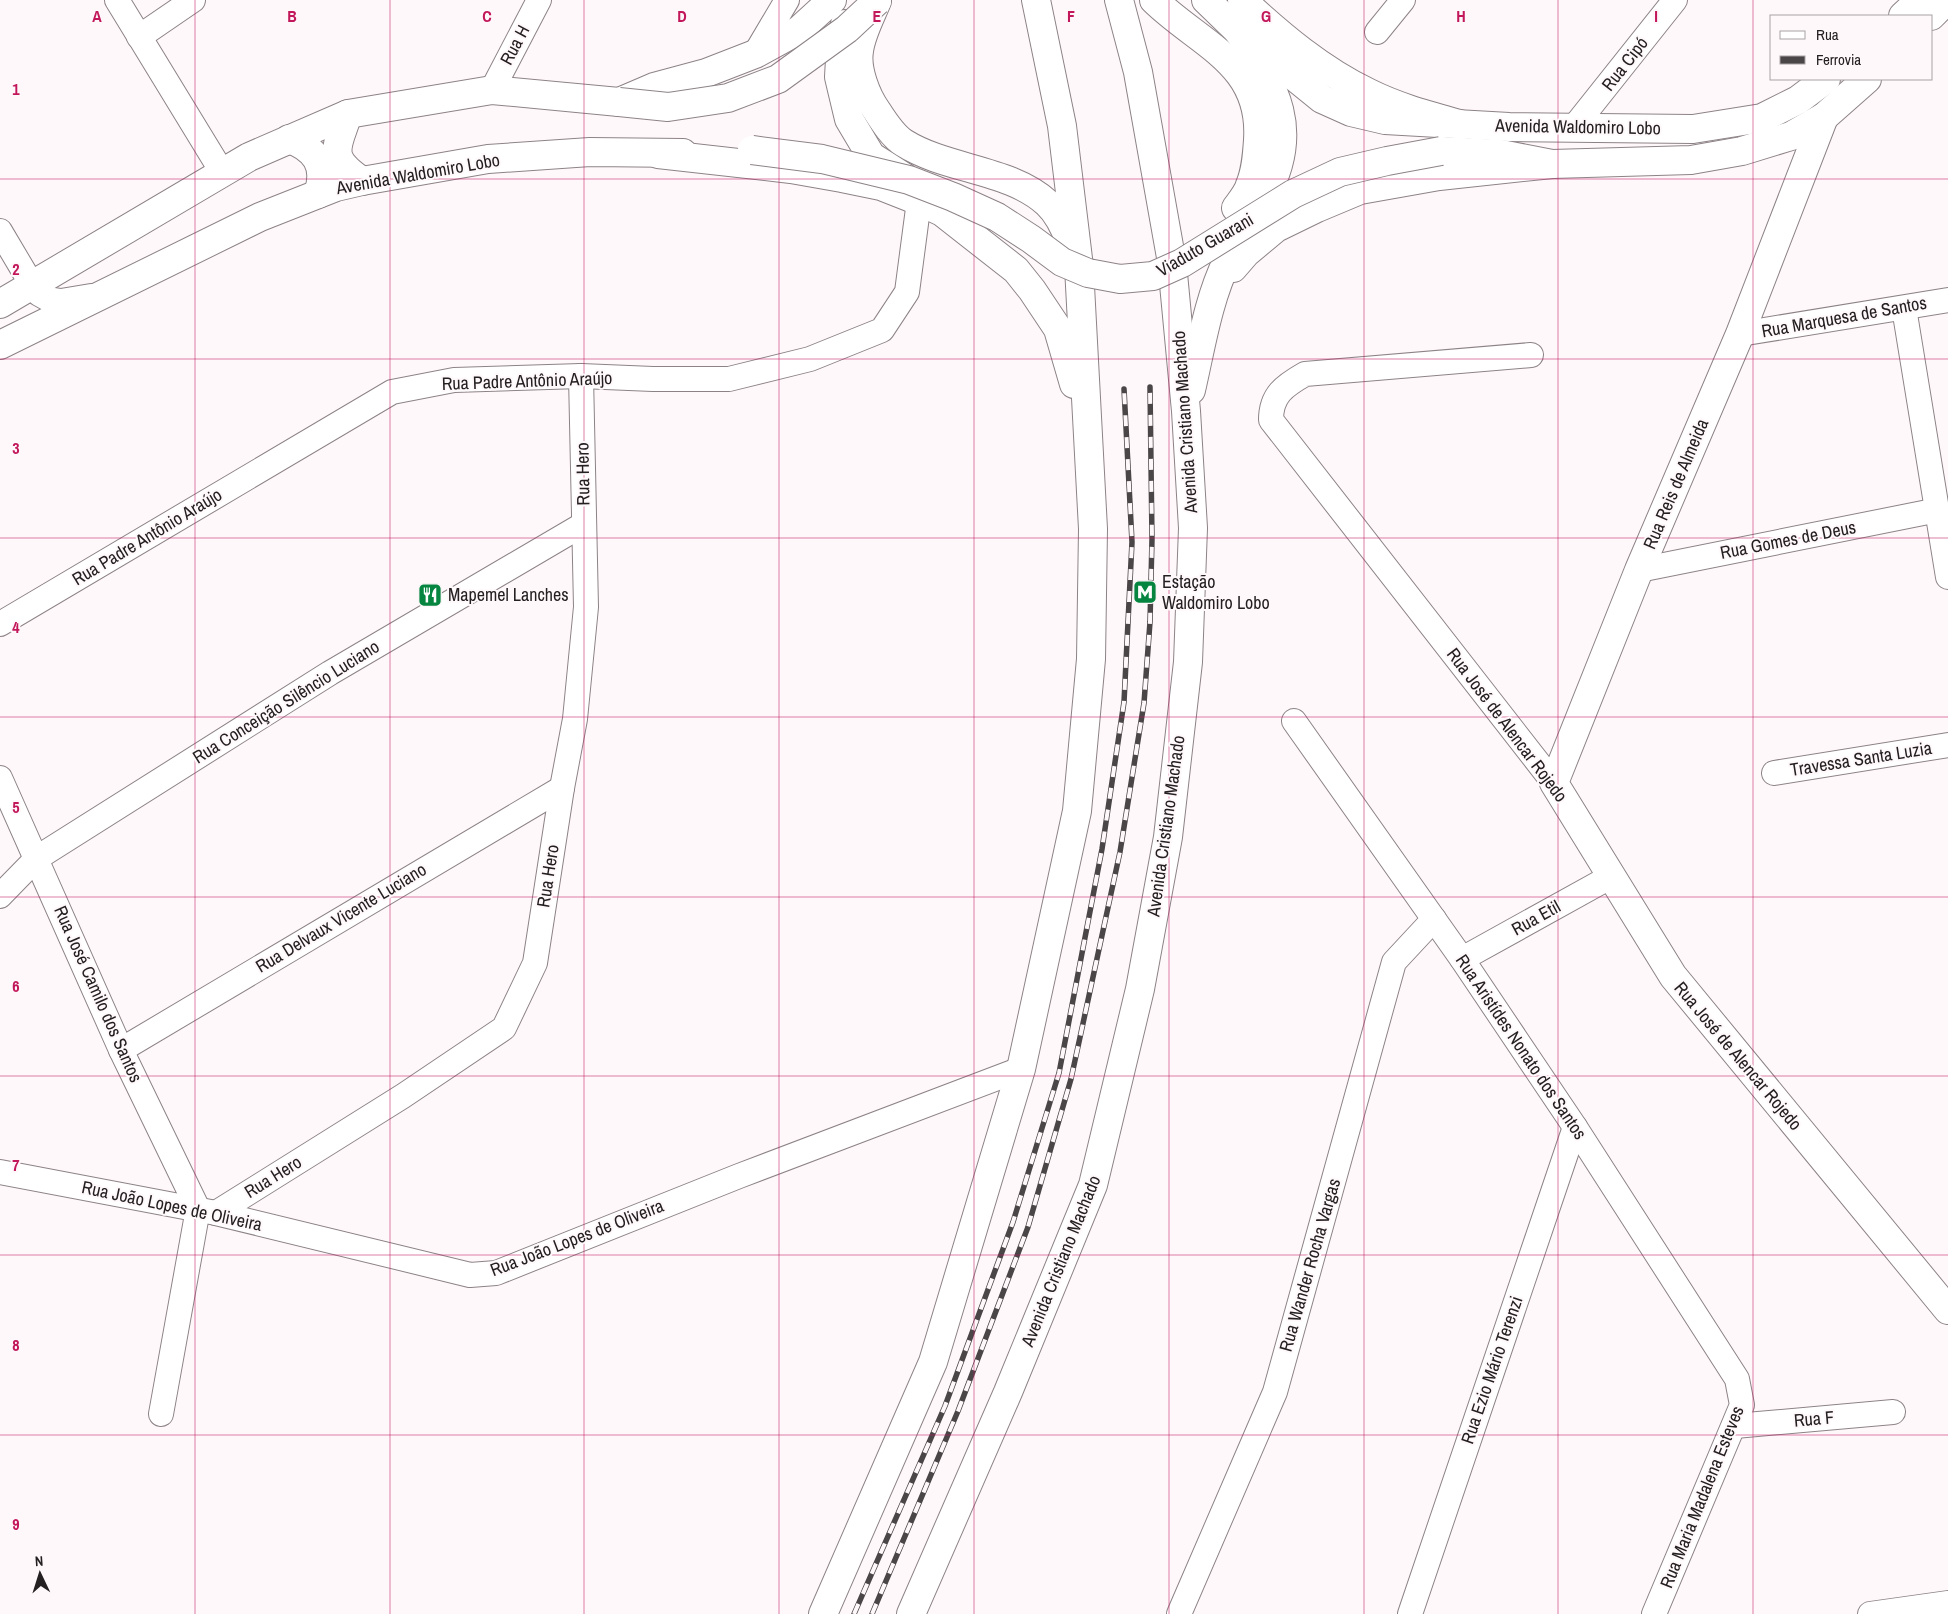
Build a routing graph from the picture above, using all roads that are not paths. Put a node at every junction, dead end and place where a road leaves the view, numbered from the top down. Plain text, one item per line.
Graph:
1 (117, 0) edge
2 (192, 0) edge
3 (539, 0) edge
4 (787, 0) edge
5 (832, 0) edge
6 (858, 0) edge
7 (877, 0) edge
8 (1036, 0) edge
9 (1120, 0) edge
10 (1154, 0) edge
11 (1206, 0) edge
12 (1242, 0) edge
13 (1403, 0) edge
14 (1675, 0) edge
15 (1920, 0) edge
16 (1947, 0) edge
17 (1904, 15) edge
18 (1932, 15) edge
19 (1238, 32) junction
20 (1377, 32) dead end
21 (139, 37) junction
22 (755, 54) junction
23 (1825, 80) edge
24 (1866, 80) edge
25 (492, 90) junction
26 (1798, 100) junction
27 (619, 102) junction
28 (348, 114) junction
29 (1824, 117) junction
30 (1463, 125) junction
31 (1574, 127) junction
32 (1791, 136) junction
33 (289, 139) junction
34 (752, 150) joint
35 (658, 154) junction
36 (1552, 164) junction
37 (222, 172) junction
38 (362, 181) junction
39 (1798, 184) junction
40 (914, 190) junction
41 (318, 194) junction
42 (0, 231) edge
43 (1202, 249) junction
44 (1079, 267) junction
45 (32, 285) junction
46 (117, 288) junction
47 (1216, 289) junction
48 (1948, 300) edge
49 (0, 304) edge
50 (1904, 308) junction
51 (1740, 334) junction
52 (0, 345) edge
53 (1531, 355) dead end
54 (581, 376) junction
55 (1186, 411) junction
56 (1087, 427) junction
57 (1938, 510) junction
58 (584, 524) junction
59 (1638, 570) junction
60 (1948, 577) edge
61 (0, 624) edge
62 (1294, 721) dead end
63 (1948, 745) edge
64 (1774, 773) dead end
65 (0, 778) edge
66 (1554, 783) junction
67 (562, 788) junction
68 (37, 858) junction
69 (1610, 877) junction
70 (0, 896) edge
71 (1434, 920) junction
72 (1462, 959) junction
73 (121, 1050) junction
74 (1021, 1069) junction
75 (1575, 1127) junction
76 (0, 1172) edge
77 (207, 1211) junction
78 (1948, 1310) edge
79 (1737, 1379) joint
80 (1893, 1412) dead end
81 (161, 1414) dead end
82 (1735, 1426) junction
83 (1948, 1603) edge
84 (823, 1614) edge
85 (911, 1614) edge
86 (1179, 1614) edge
87 (1410, 1614) edge
88 (1654, 1614) edge
89 (1870, 1614) edge

1 - 21 street
2 - 21 street
3 - 25 street, Rua H
4 - 22 street
5 - 22 main road
6 - 40 main road
7 - 27 main road, bridge
7 - 44 main road
8 - 44 main road
9 - 55 main road, Avenida Cristiano Machado
10 - 43 main road
11 - 19 main road
12 - 30 main road
13 - 20 street
14 - 31 street, Rua Cipó
15 - 17 main road
16 - 18 main road
19 - 30 main road, Avenida Waldomiro Lobo
19 - 47 main road
21 - 37 street
22 - 27 main road
23 - 26 main road, Avenida Waldomiro Lobo
24 - 29 main road, Avenida Waldomiro Lobo
25 - 27 main road
25 - 28 main road
26 - 31 main road, Avenida Waldomiro Lobo
26 - 32 main road, Rua Reis de Almeida
28 - 33 main road
28 - 38 main road
29 - 32 main road, Avenida Waldomiro Lobo
29 - 39 main road, Rua Reis de Almeida
30 - 31 main road, Avenida Waldomiro Lobo
32 - 36 main road, Avenida Waldomiro Lobo
32 - 39 main road, Rua Reis de Almeida
33 - 37 main road
33 - 41 main road
34 - 35 main road, Avenida Waldomiro Lobo
34 - 40 main road, Viaduto Guarani, bridge
35 - 38 main road, Avenida Waldomiro Lobo
35 - 40 main road
36 - 43 main road, Viaduto Guarani, bridge
36 - 47 main road
37 - 45 main road
38 - 41 main road, Avenida Waldomiro Lobo
39 - 51 main road, Rua Reis de Almeida
40 - 43 main road, Viaduto Guarani, bridge
40 - 54 street, Rua Padre Antônio Araújo
40 - 56 main road
41 - 46 main road, Avenida Waldomiro Lobo
42 - 45 street
44 - 56 main road
45 - 46 street
45 - 49 main road
46 - 52 main road, Avenida Waldomiro Lobo
47 - 55 main road
48 - 50 street, Rua Marquesa de Santos
50 - 51 street, Rua Marquesa de Santos
50 - 57 street
51 - 59 main road, Rua Reis de Almeida
53 - 66 street, Rua José de Alencar Rojedo
54 - 58 street, Rua Hero
54 - 61 street, Rua Padre Antônio Araújo
55 - 85 main road, Avenida Cristiano Machado
56 - 74 main road
57 - 59 street, Rua Gomes de Deus
57 - 60 street
58 - 67 street, Rua Hero
58 - 68 street, Rua Conceição Silêncio Luciano
59 - 66 main road, Rua Reis de Almeida
62 - 71 street, Rua Aristídes Nonato dos Santos
63 - 64 street, Travessa Santa Luzia
65 - 68 street, Rua José Camilo dos Santos
66 - 69 main road, Rua José de Alencar Rojedo
67 - 73 street, Rua Delvaux Vicente Luciano
67 - 77 street, Rua Hero
68 - 70 street, Rua Conceição Silêncio Luciano
68 - 73 street, Rua José Camilo dos Santos
69 - 72 street, Rua Etil
69 - 78 main road, Rua José de Alencar Rojedo
71 - 72 street, Rua Aristídes Nonato dos Santos
71 - 86 street, Rua Wander Rocha Vargas
72 - 75 street, Rua Aristídes Nonato dos Santos
73 - 77 street, Rua José Camilo dos Santos
74 - 77 street, Rua João Lopes de Oliveira
74 - 84 main road
75 - 79 street, Rua Aristídes Nonato dos Santos
75 - 87 street, Rua Ezio Mário Terenzi
76 - 77 street, Rua João Lopes de Oliveira
77 - 81 street
79 - 82 street, Rua Maria Madalena Esteves
80 - 82 street, Rua F
82 - 88 street, Rua Maria Madalena Esteves
83 - 89 street

